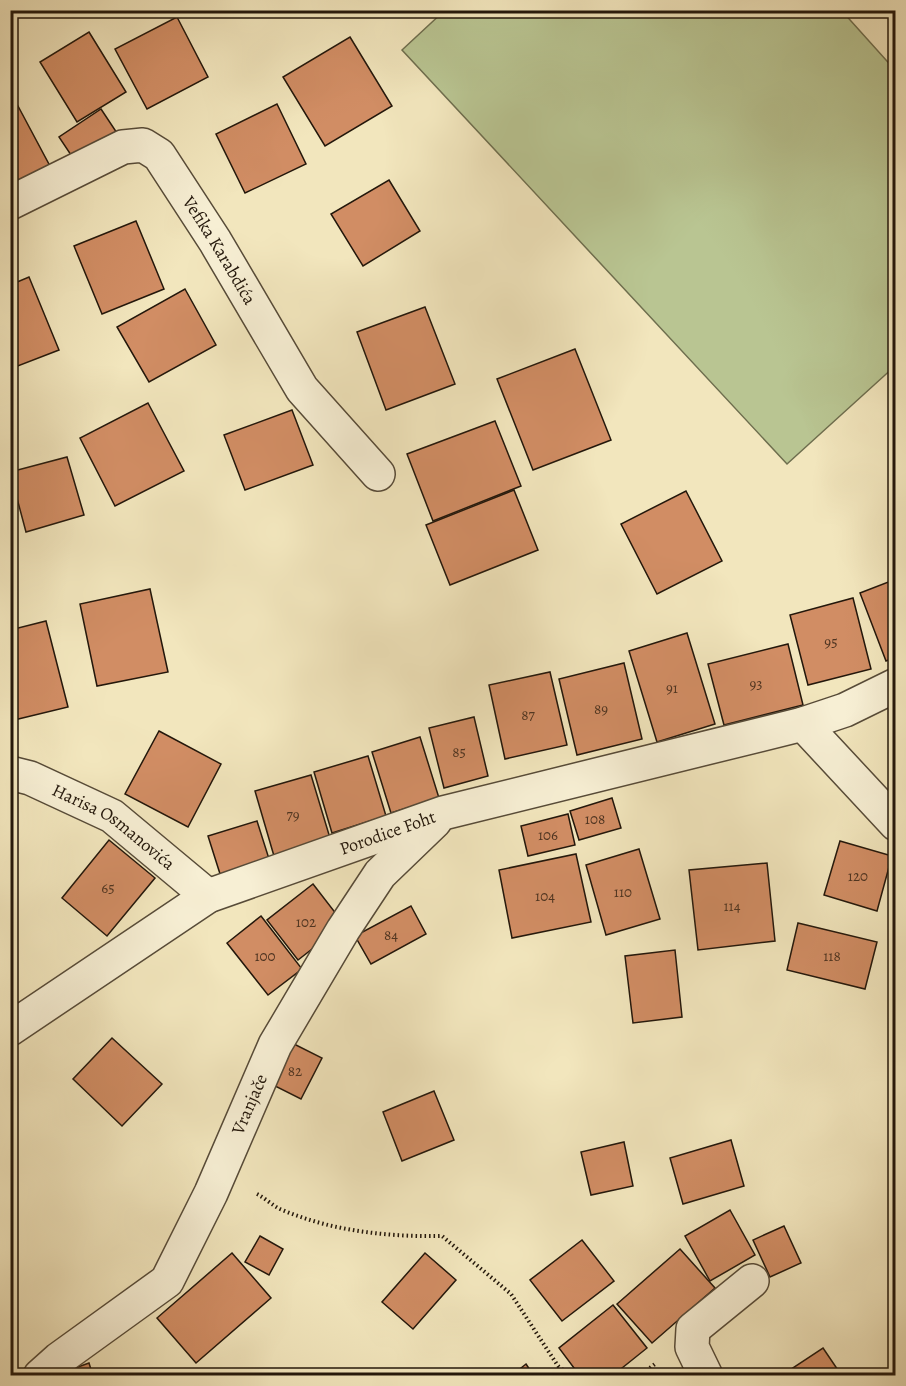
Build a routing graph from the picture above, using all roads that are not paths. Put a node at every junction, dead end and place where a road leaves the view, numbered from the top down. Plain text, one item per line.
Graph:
1 (10, 203) edge
2 (378, 474) dead end
3 (896, 685) edge
4 (803, 724) junction
5 (10, 773) edge
6 (443, 813) junction
7 (896, 824) edge
8 (208, 896) junction
9 (10, 1029) edge
10 (753, 1281) dead end
11 (40, 1376) edge
12 (706, 1376) edge

1 - 2 street, Vefika Karabdića
3 - 4 street, Porodice Foht
4 - 6 street, Porodice Foht
4 - 7 street
5 - 8 street, Harisa Osmanovića
6 - 8 street, Porodice Foht
6 - 11 street, Vranjače
8 - 9 street, Porodice Foht
10 - 12 street

